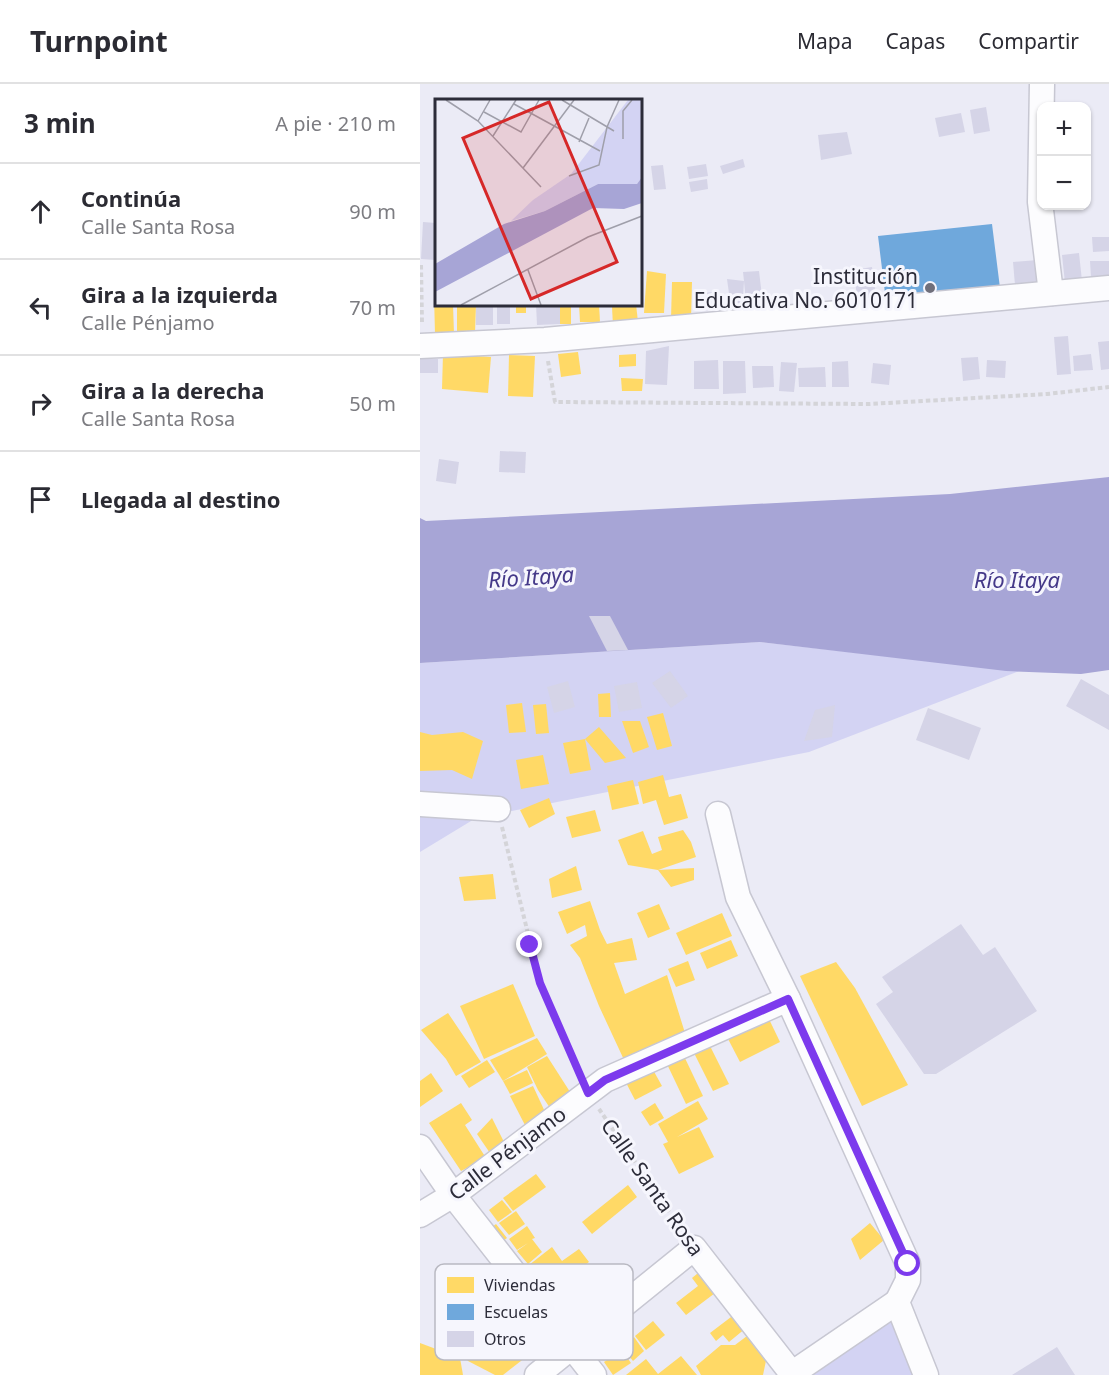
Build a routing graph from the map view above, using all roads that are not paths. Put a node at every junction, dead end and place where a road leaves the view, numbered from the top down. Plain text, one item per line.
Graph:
1 (1042, 84) edge
2 (1109, 288) edge
3 (1051, 293) junction
4 (421, 346) edge
5 (420, 804) edge
6 (498, 809) road end
7 (718, 814) dead end
8 (788, 999) junction
9 (420, 1147) edge
10 (453, 1195) junction
11 (420, 1215) edge
12 (507, 1264) edge
13 (633, 1298) edge
14 (897, 1302) junction
15 (556, 1360) edge
16 (582, 1360) edge
17 (537, 1375) edge
18 (594, 1375) edge
19 (792, 1375) edge
20 (926, 1375) edge

1 - 3 street
2 - 3 street
3 - 4 street
5 - 6 street
7 - 8 street
8 - 10 street, Calle Pénjamo
8 - 14 street
9 - 10 street
10 - 11 street, Calle Pénjamo
10 - 12 street
13 - 19 street, Calle Santa Rosa
14 - 19 street
14 - 20 street
15 - 17 street
16 - 18 street

